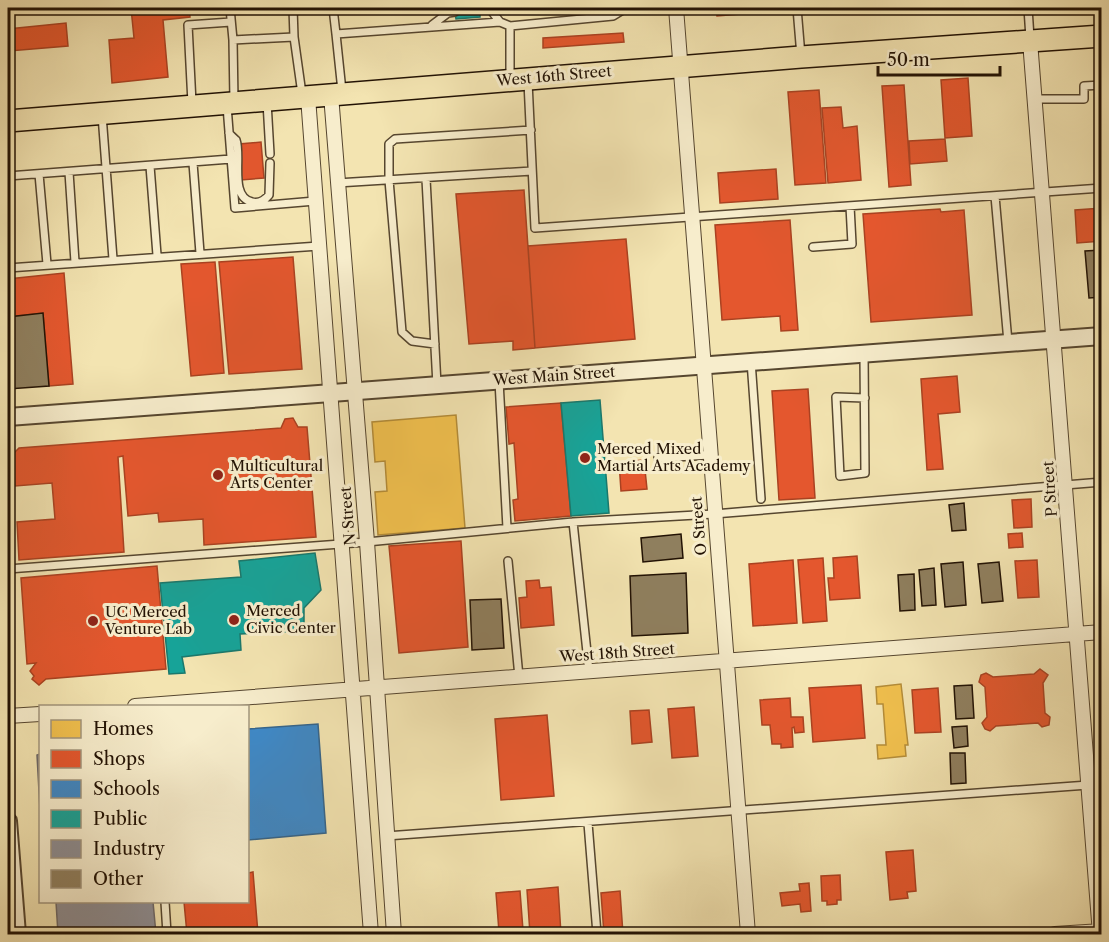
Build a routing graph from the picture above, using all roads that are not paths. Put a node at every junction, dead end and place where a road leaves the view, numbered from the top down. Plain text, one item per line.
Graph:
1 (230, 8) edge
2 (292, 8) edge
3 (333, 8) edge
4 (626, 8) edge
5 (676, 8) edge
6 (797, 8) edge
7 (1028, 8) edge
8 (480, 9) dead end
9 (455, 12) dead end
10 (231, 22) junction
11 (500, 22) junction
12 (430, 27) junction
13 (510, 27) junction
14 (336, 34) junction
15 (1101, 36) edge
16 (294, 37) junction
17 (233, 40) junction
18 (1030, 41) junction
19 (801, 57) junction
20 (679, 66) junction
21 (519, 79) junction
22 (1101, 85) edge
23 (336, 94) junction
24 (305, 97) junction
25 (1035, 99) junction
26 (266, 100) junction
27 (230, 103) junction
28 (192, 106) junction
29 (102, 113) junction
30 (8, 121) edge
31 (531, 130) junction
32 (229, 133) junction
33 (270, 154) dead end
34 (231, 159) junction
35 (193, 163) junction
36 (270, 163) dead end
37 (150, 166) junction
38 (107, 169) junction
39 (532, 171) junction
40 (69, 172) junction
41 (39, 174) junction
42 (8, 176) edge
43 (426, 179) junction
44 (389, 180) junction
45 (337, 183) junction
46 (1101, 188) edge
47 (1043, 192) junction
48 (995, 196) junction
49 (315, 201) junction
50 (850, 206) junction
51 (691, 217) junction
52 (319, 246) junction
53 (813, 247) dead end
54 (200, 253) junction
55 (157, 255) junction
56 (113, 259) junction
57 (75, 262) junction
58 (47, 264) junction
59 (8, 268) edge
60 (1101, 336) edge
61 (1055, 339) junction
62 (1008, 342) junction
63 (435, 344) junction
64 (864, 353) junction
65 (751, 361) junction
66 (703, 365) junction
67 (499, 381) junction
68 (437, 385) junction
69 (353, 392) junction
70 (330, 393) junction
71 (864, 398) junction
72 (8, 417) edge
73 (710, 455) junction
74 (658, 458) dead end
75 (1101, 482) edge
76 (1066, 485) junction
77 (761, 499) dead end
78 (714, 514) junction
79 (573, 522) junction
80 (507, 528) junction
81 (367, 542) junction
82 (341, 544) junction
83 (508, 561) dead end
84 (8, 569) edge
85 (1101, 632) edge
86 (1077, 634) junction
87 (727, 661) junction
88 (589, 672) junction
89 (519, 677) junction
90 (376, 688) junction
91 (353, 690) junction
92 (163, 705) edge
93 (39, 714) edge
94 (8, 717) edge
95 (1095, 785) edge
96 (738, 813) junction
97 (8, 821) edge
98 (588, 823) junction
99 (386, 836) junction
100 (9, 864) edge
101 (165, 903) edge
102 (1101, 932) edge
103 (16, 934) edge
104 (167, 934) edge
105 (371, 934) edge
106 (394, 934) edge
107 (597, 934) edge
108 (748, 934) edge
109 (1055, 934) edge

1 - 10 lane
2 - 16 lane
3 - 14 lane
4 - 13 lane
5 - 20 street, O Street
6 - 19 lane
7 - 18 lane
8 - 11 lane
9 - 12 lane
10 - 17 lane
10 - 28 lane
11 - 12 lane
11 - 13 lane
12 - 14 lane
13 - 21 lane
14 - 23 lane
15 - 18 main road, West 16th Street
16 - 17 lane
16 - 24 lane
17 - 27 lane
18 - 19 main road, West 16th Street
18 - 25 street, P Street
19 - 20 main road, West 16th Street
20 - 21 main road, West 16th Street
20 - 51 street, O Street
21 - 23 main road, West 16th Street
21 - 31 lane
22 - 25 lane
23 - 24 main road, West 16th Street
23 - 45 street, N Street
24 - 26 main road, West 16th Street
24 - 49 street, N Street
25 - 47 street, P Street
26 - 27 main road, West 16th Street
26 - 33 lane
27 - 28 main road, West 16th Street
27 - 32 lane
28 - 29 main road, West 16th Street
29 - 30 main road, West 16th Street
29 - 38 lane
31 - 39 lane
31 - 44 lane
32 - 34 lane
32 - 36 lane
34 - 35 lane
34 - 49 lane
35 - 37 lane
35 - 54 lane
37 - 38 lane
37 - 55 lane
38 - 40 lane
38 - 56 lane
39 - 43 lane
39 - 51 lane
40 - 41 lane
40 - 57 lane
41 - 42 lane
41 - 58 lane
43 - 44 lane
43 - 63 lane
44 - 45 lane
44 - 63 lane
45 - 69 street, N Street
46 - 47 lane
47 - 48 lane
47 - 61 street, P Street
48 - 50 lane
48 - 62 lane
49 - 52 street, N Street
50 - 51 lane
50 - 53 lane
51 - 66 street, O Street
52 - 54 lane
52 - 70 street, N Street
54 - 55 lane
55 - 56 lane
56 - 57 lane
57 - 58 lane
58 - 59 lane
60 - 61 street, West Main Street
61 - 62 street, West Main Street
61 - 76 street, P Street
62 - 64 street, West Main Street
63 - 68 lane
64 - 65 street, West Main Street
64 - 71 lane
65 - 66 street, West Main Street
65 - 77 lane
66 - 67 street, West Main Street
66 - 73 street, O Street
67 - 68 street, West Main Street
67 - 80 lane
68 - 69 street, West Main Street
69 - 70 street, West Main Street
69 - 81 street, N Street
70 - 72 street, West Main Street
70 - 82 street, N Street
71 - 71 lane
73 - 74 lane
73 - 78 street, O Street
75 - 76 lane
76 - 78 lane
76 - 86 street, P Street
78 - 79 lane
78 - 87 street, O Street
79 - 80 lane
79 - 88 lane
80 - 81 lane
81 - 82 lane
81 - 90 street, N Street
82 - 84 lane
82 - 91 street, N Street
83 - 89 lane
85 - 86 street, West 18th Street
86 - 87 street, West 18th Street
86 - 95 street, P Street
87 - 88 street, West 18th Street
87 - 96 street, O Street
88 - 89 street, West 18th Street
89 - 90 street, West 18th Street
90 - 91 street, West 18th Street
90 - 99 street, N Street
91 - 92 street, West 18th Street
91 - 105 street, N Street
93 - 94 street
95 - 96 lane
95 - 102 street, P Street
96 - 98 lane
96 - 108 street, O Street
97 - 100 street
98 - 99 lane
98 - 107 lane
99 - 106 street, N Street
100 - 103 street
101 - 104 lane
102 - 109 street

